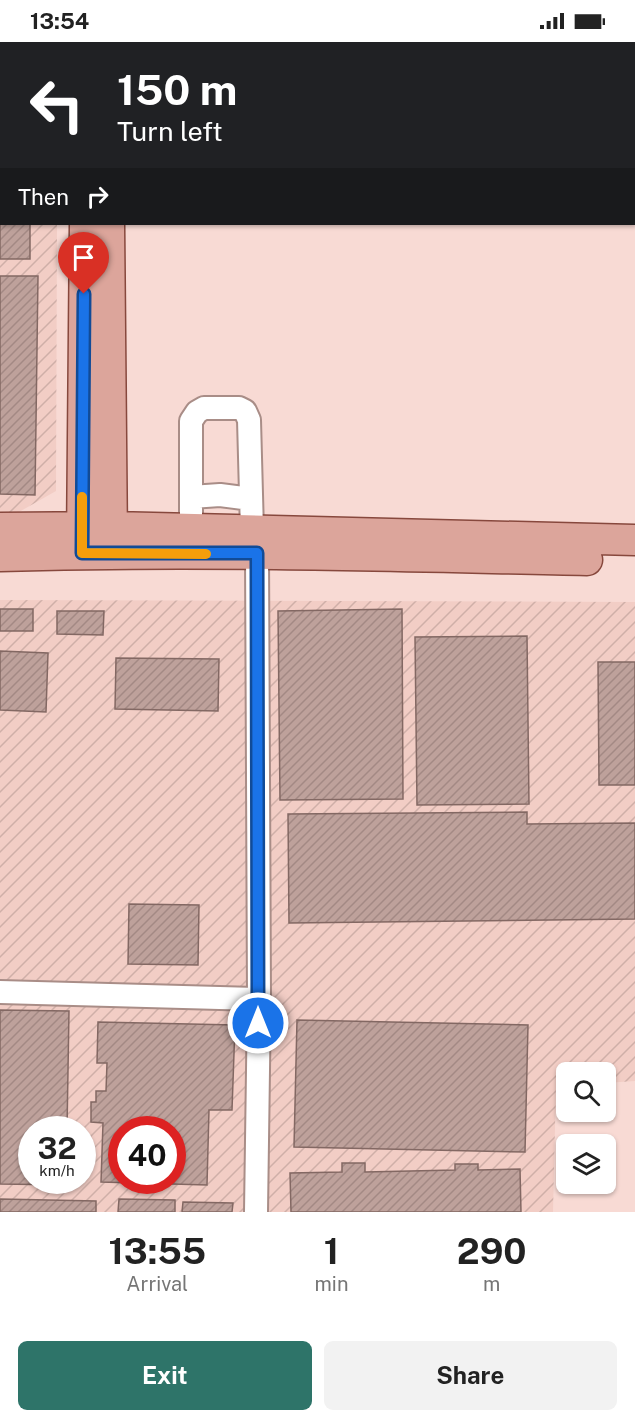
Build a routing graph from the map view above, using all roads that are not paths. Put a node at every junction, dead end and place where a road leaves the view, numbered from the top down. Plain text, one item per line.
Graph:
1 (85, 225) edge
2 (109, 225) edge
3 (191, 497) junction
4 (251, 499) junction
5 (0, 528) edge
6 (191, 529) junction
7 (81, 540) junction
8 (112, 540) junction
9 (635, 540) edge
10 (255, 542) junction
11 (0, 556) edge
12 (635, 561) edge
13 (0, 992) edge
14 (259, 999) junction
15 (256, 1212) edge

1 - 7 main road
2 - 8 main road
3 - 4 street
3 - 4 street
3 - 6 street
4 - 10 street
5 - 7 main road
6 - 8 main road
6 - 10 main road
7 - 8 main road
7 - 11 main road
8 - 10 main road
9 - 10 main road
10 - 12 main road
10 - 14 street
13 - 14 street
14 - 15 street

